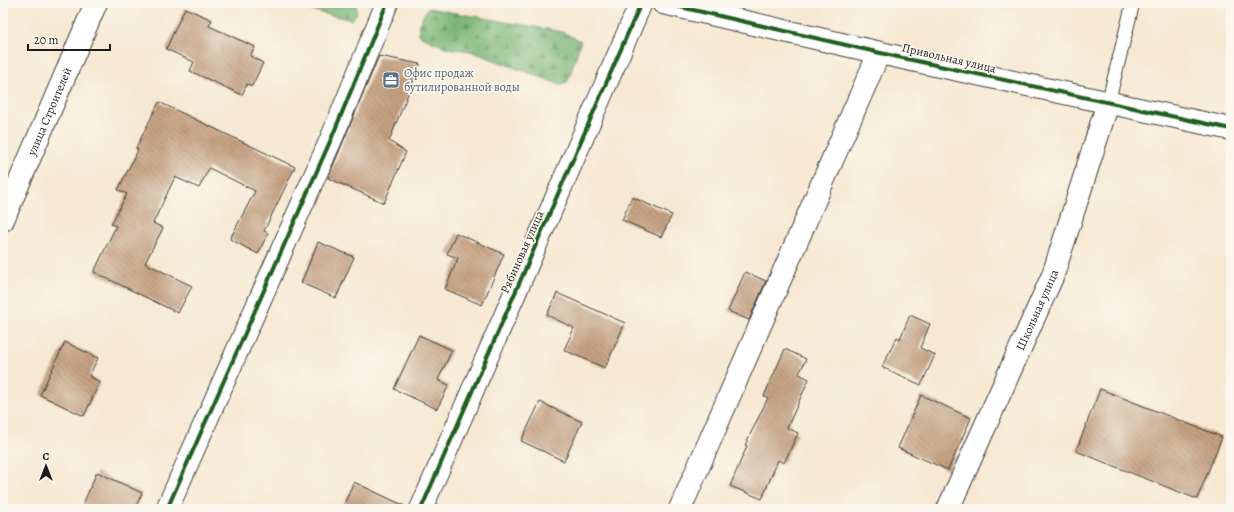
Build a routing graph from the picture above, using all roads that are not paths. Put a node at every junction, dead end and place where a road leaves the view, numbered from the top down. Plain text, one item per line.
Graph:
1 (96, 3) edge
2 (387, 3) edge
3 (641, 3) edge
4 (664, 3) edge
5 (1133, 3) edge
6 (879, 52) junction
7 (1108, 104) junction
8 (1231, 129) edge
9 (3, 220) edge
10 (168, 509) edge
11 (421, 509) edge
12 (680, 509) edge
13 (948, 509) edge

1 - 9 street, улица Строителей
2 - 10 street
3 - 11 street, Рябиновая улица
4 - 6 street, Привольная улица
5 - 7 lane
6 - 7 street, Привольная улица
6 - 12 street
7 - 8 street, Привольная улица
7 - 13 street, Школьная улица

